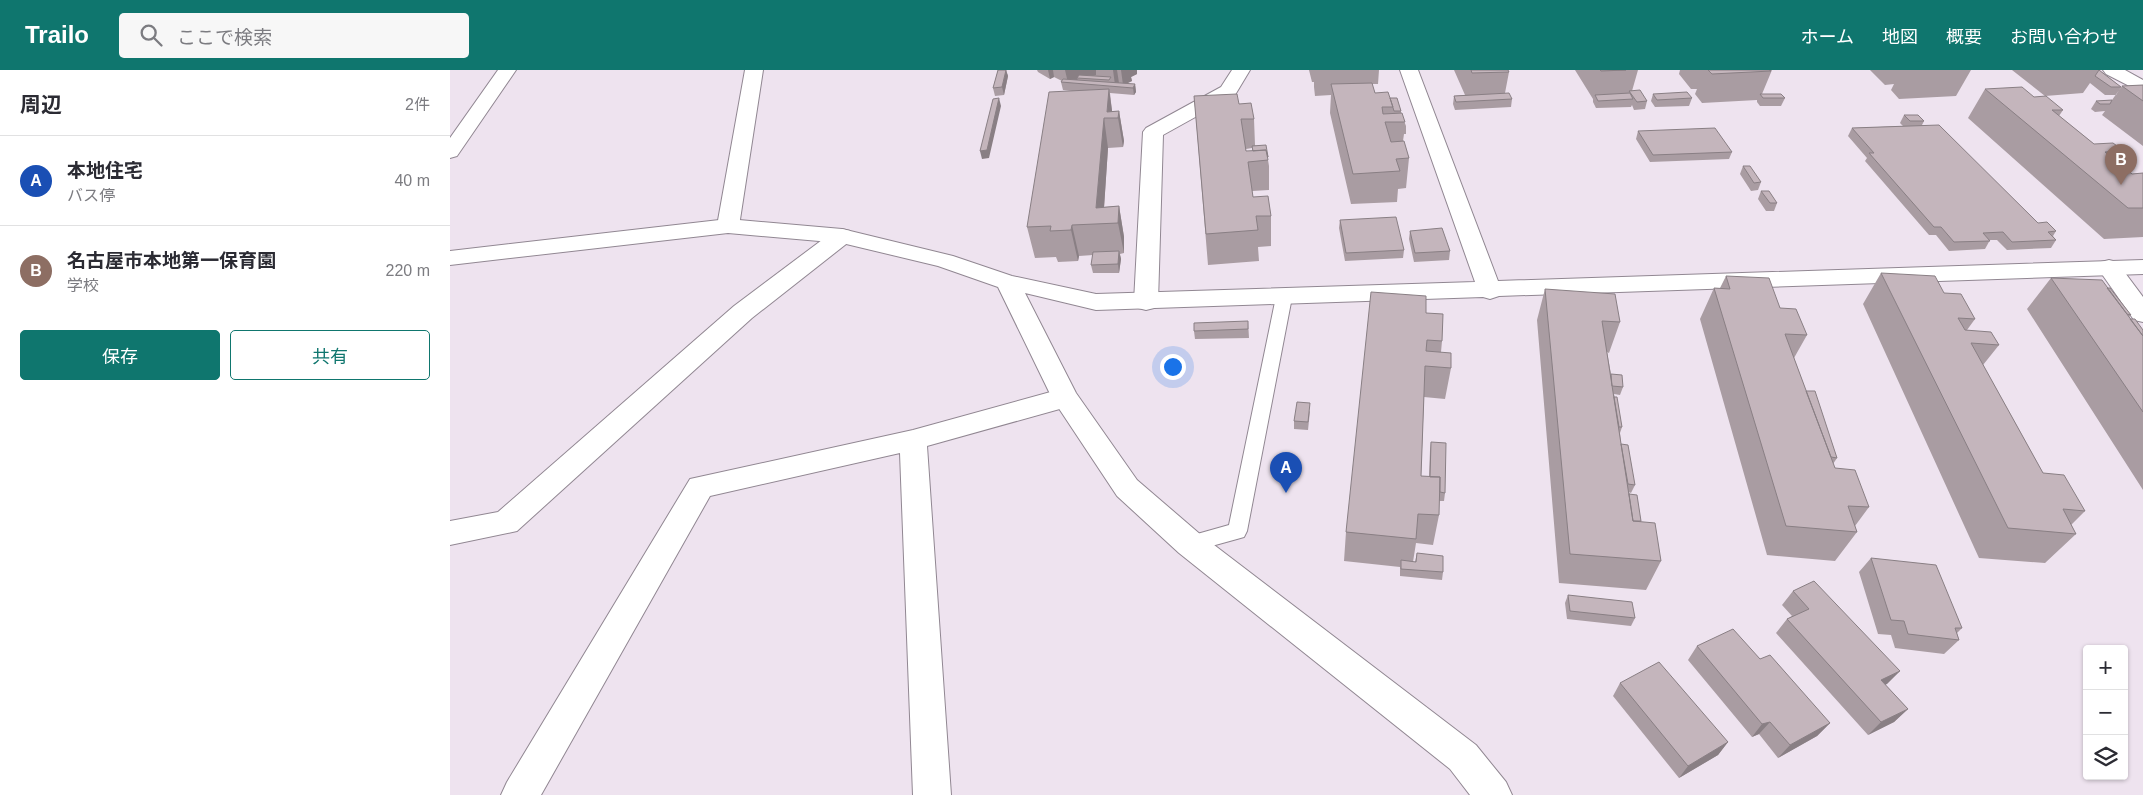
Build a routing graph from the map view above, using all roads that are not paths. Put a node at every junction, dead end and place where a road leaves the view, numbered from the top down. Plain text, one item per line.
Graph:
1 (508, 70) edge
2 (754, 70) edge
3 (1241, 70) edge
4 (1409, 70) edge
5 (2112, 70) edge
6 (2143, 88) edge
7 (450, 152) edge
8 (728, 226) junction
9 (842, 236) junction
10 (450, 258) edge
11 (2109, 267) junction
12 (2143, 267) edge
13 (1007, 282) junction
14 (1490, 291) junction
15 (1284, 297) junction
16 (1146, 302) junction
17 (2143, 314) edge
18 (1065, 398) junction
19 (913, 440) junction
20 (450, 533) edge
21 (1190, 544) junction
22 (520, 795) edge
23 (932, 795) edge
24 (1493, 795) edge

1 - 7 street
2 - 8 street
3 - 16 street
4 - 14 street
5 - 6 street
8 - 9 street
8 - 10 street
9 - 13 street
9 - 20 street
11 - 12 street
11 - 14 street
11 - 17 street
13 - 16 street
13 - 18 street
14 - 15 street
15 - 16 street
15 - 21 lane
18 - 19 street
18 - 21 street
19 - 22 street
19 - 23 street
21 - 24 street

